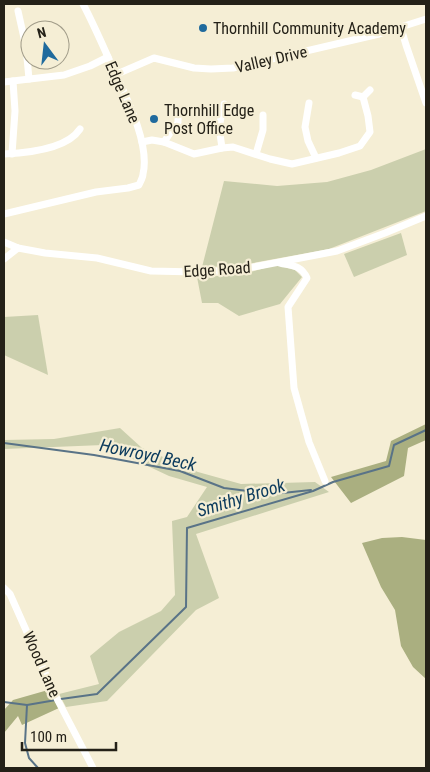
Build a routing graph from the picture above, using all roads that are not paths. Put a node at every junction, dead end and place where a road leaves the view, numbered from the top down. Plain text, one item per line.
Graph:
1 (83, 4) edge
2 (18, 11) dead end
3 (426, 19) edge
4 (401, 28) junction
5 (108, 57) junction
6 (117, 74) junction
7 (29, 79) junction
8 (13, 81) junction
9 (4, 82) edge
10 (370, 90) dead end
11 (355, 95) dead end
12 (363, 97) junction
13 (309, 103) dead end
14 (426, 103) edge
15 (224, 104) dead end
16 (263, 114) dead end
17 (178, 117) dead end
18 (80, 129) dead end
19 (142, 142) junction
20 (164, 142) junction
21 (222, 148) junction
22 (8, 154) edge
23 (256, 154) junction
24 (316, 158) junction
25 (4, 214) edge
26 (426, 216) edge
27 (4, 242) edge
28 (18, 248) junction
29 (4, 259) edge
30 (277, 262) junction
31 (325, 481) dead end
32 (4, 588) edge
33 (93, 768) edge

1 - 5 street, Edge Lane
2 - 7 street
3 - 4 street, Valley Drive
4 - 6 street, Valley Drive
4 - 14 street
5 - 6 street, Edge Lane
5 - 7 street
6 - 19 street, Edge Lane
7 - 8 street
8 - 9 street
8 - 22 street
10 - 12 street
11 - 12 street
12 - 24 street
13 - 24 street
15 - 21 street
16 - 23 street
17 - 20 street
18 - 22 street
19 - 20 street
19 - 25 street, Edge Lane
20 - 21 street
21 - 23 street
23 - 24 street
26 - 30 street, Edge Road
27 - 28 street, Edge Road
28 - 29 street
28 - 30 street, Edge Road
30 - 31 street
32 - 33 street, Wood Lane

